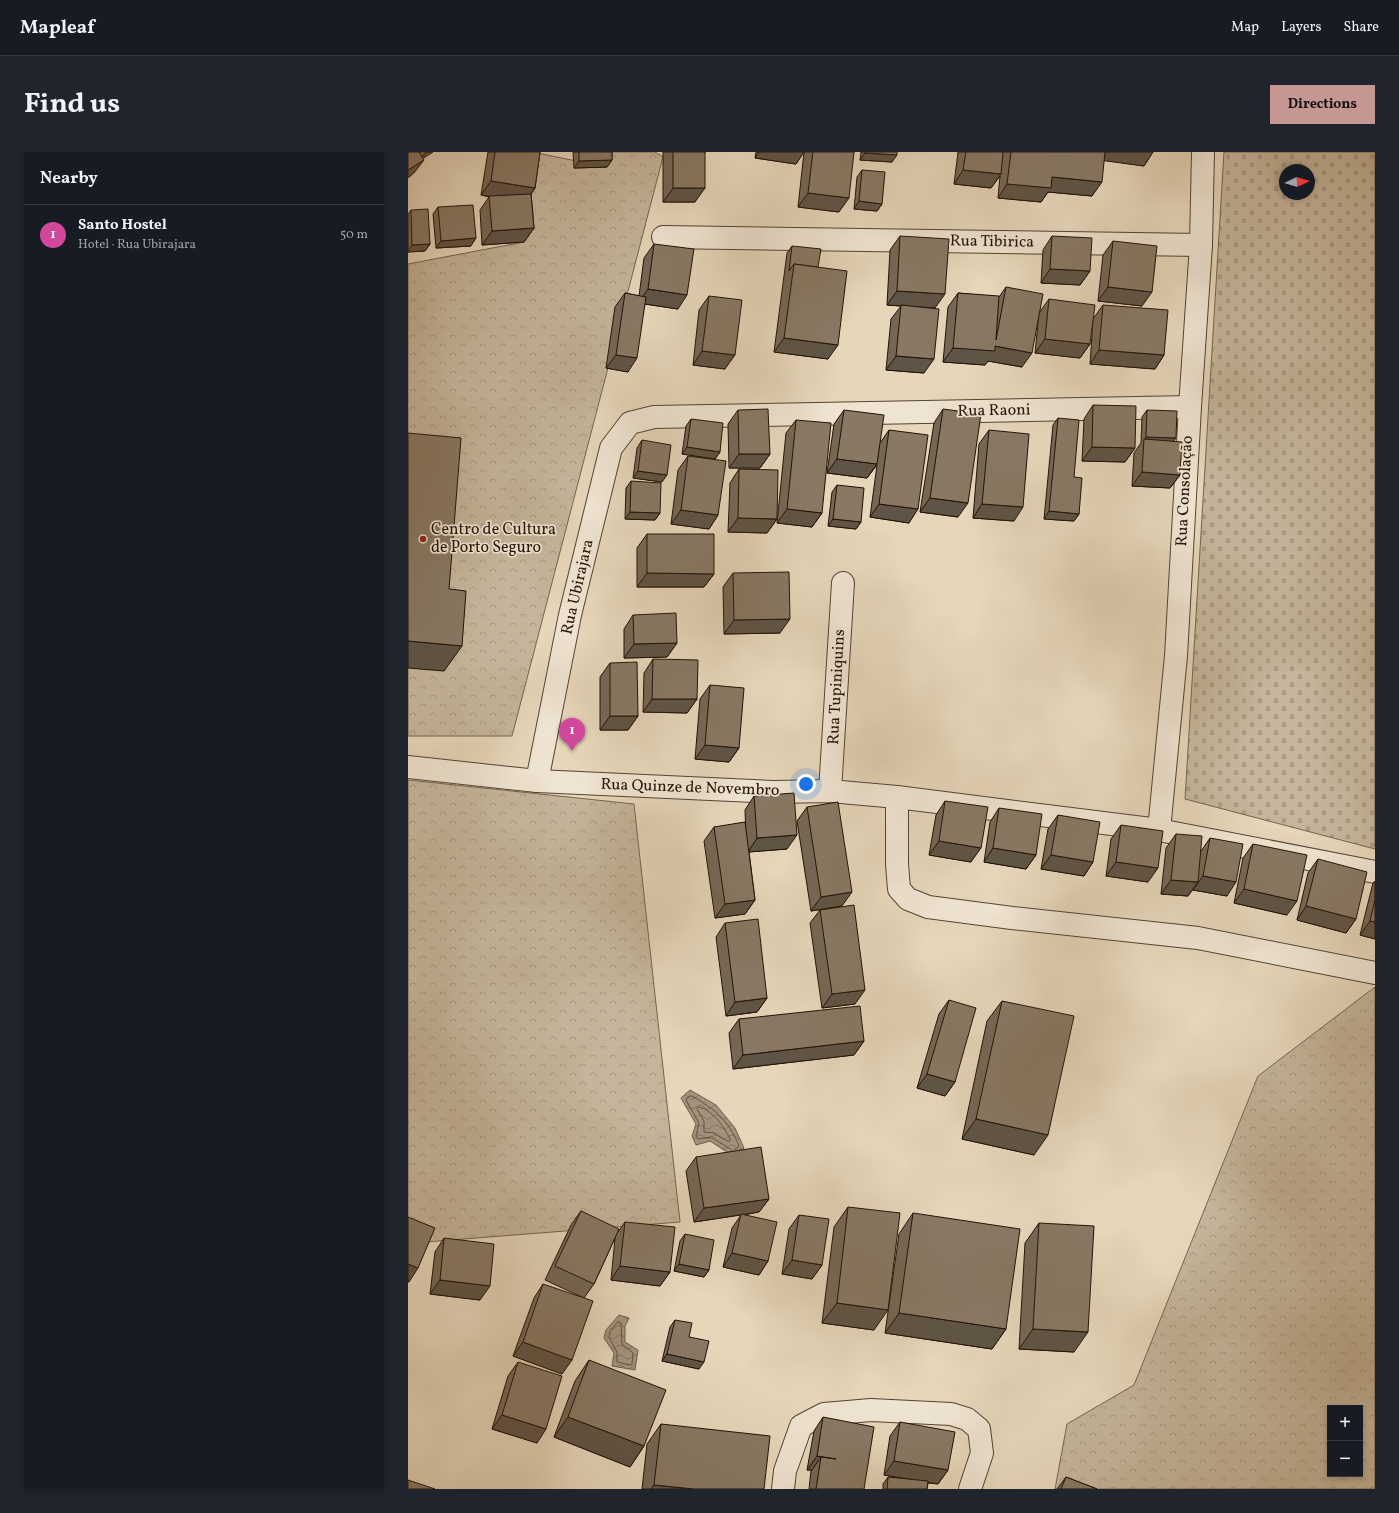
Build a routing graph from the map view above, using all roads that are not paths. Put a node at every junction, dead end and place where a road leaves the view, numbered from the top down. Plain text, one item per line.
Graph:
1 (1203, 152) edge
2 (663, 237) dead end
3 (1202, 245) junction
4 (1190, 407) junction
5 (654, 417) joint
6 (843, 583) dead end
7 (408, 767) edge
8 (537, 781) junction
9 (830, 791) junction
10 (897, 797) junction
11 (1159, 830) junction
12 (1375, 872) edge
13 (1375, 973) edge
14 (783, 1489) edge
15 (970, 1489) edge

1 - 3 street, Rua Consolação
2 - 3 street, Rua Tibirica
3 - 4 street, Rua Consolação
4 - 5 street, Rua Raoni
4 - 11 street, Rua Consolação
5 - 8 street, Rua Ubirajara
6 - 9 street, Rua Tupiniquins
7 - 8 street, Rua Quinze de Novembro
8 - 9 street, Rua Quinze de Novembro
9 - 10 street, Rua Quinze de Novembro
10 - 11 street, Rua Quinze de Novembro
10 - 13 street
11 - 12 street, Rua Quinze de Novembro
14 - 15 street

